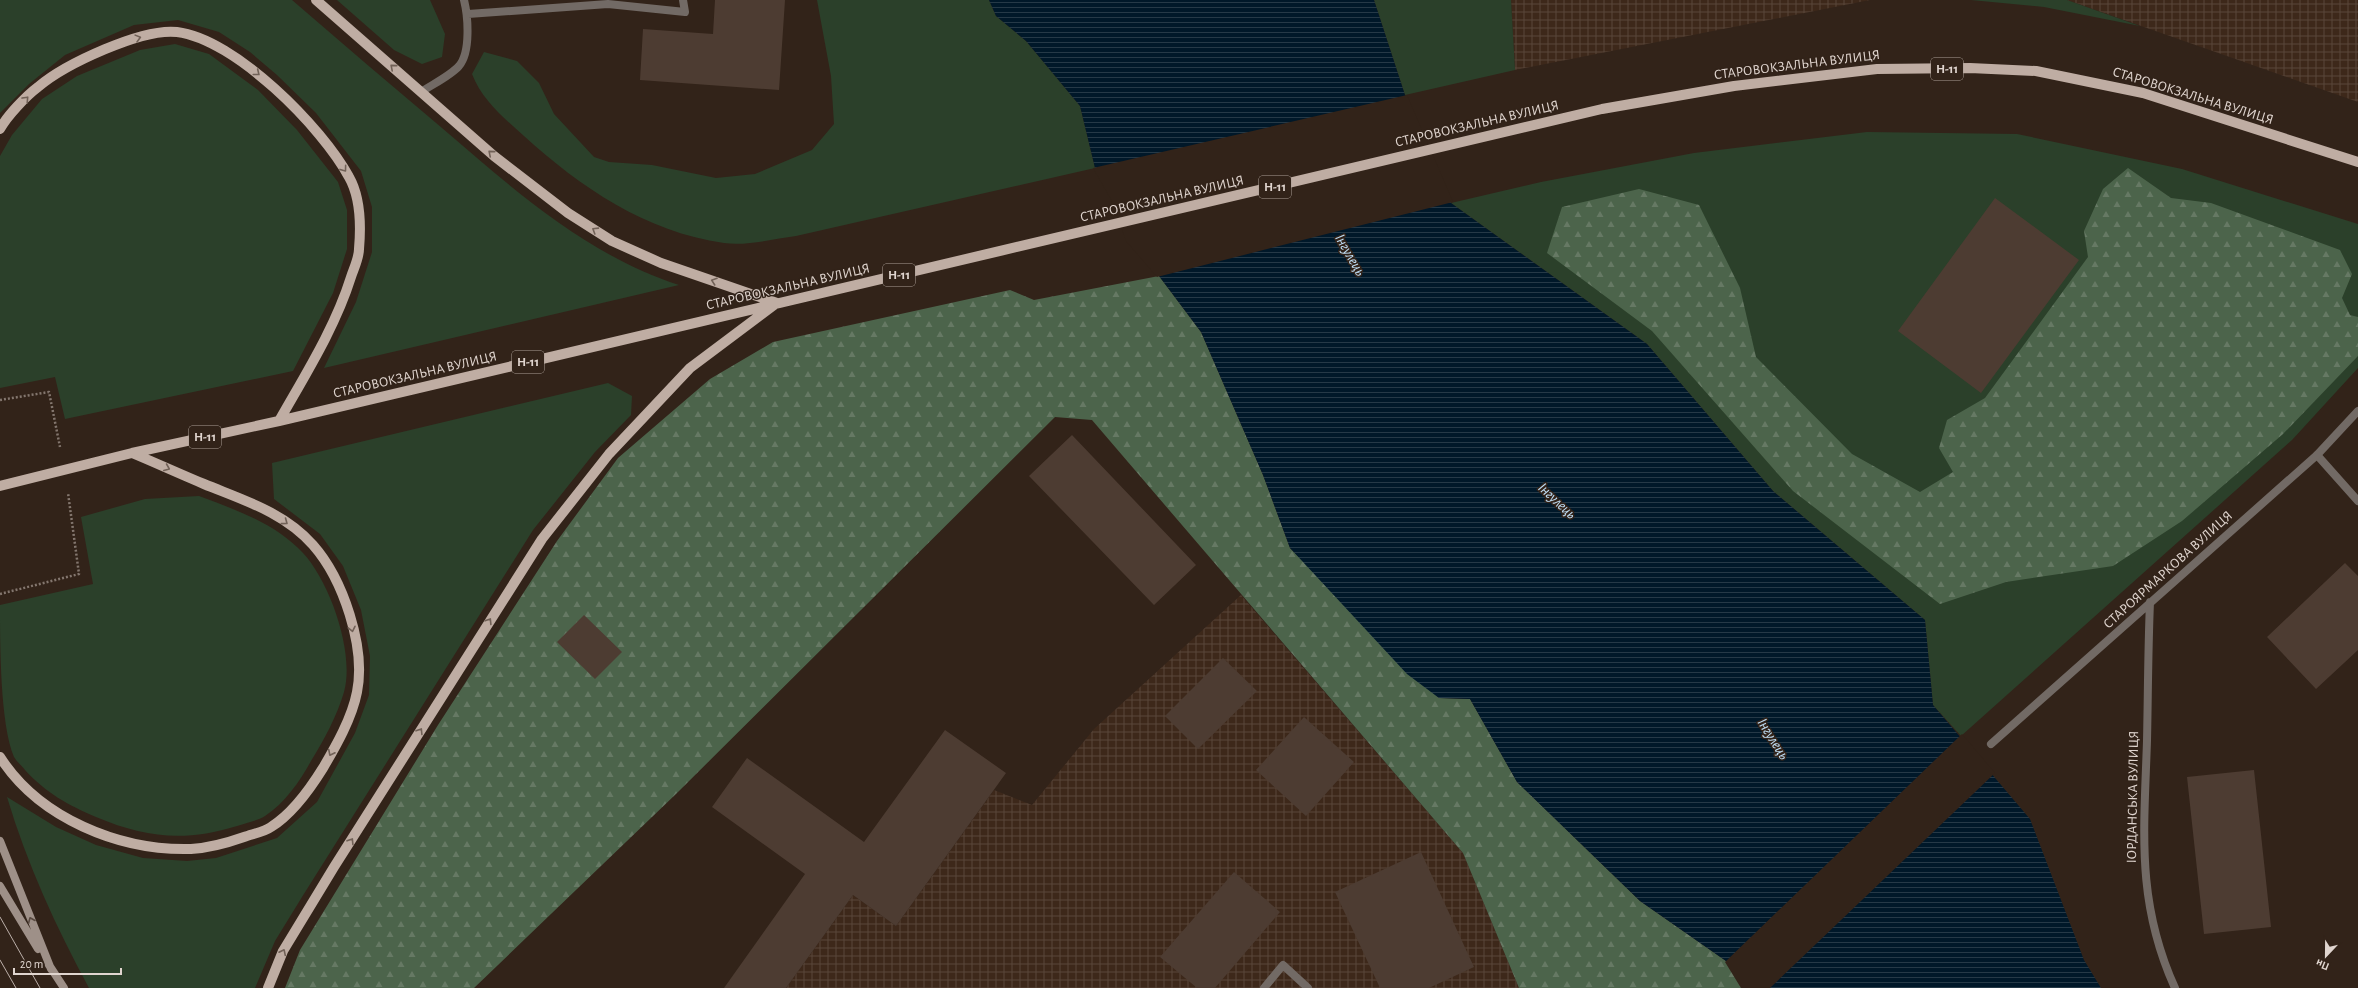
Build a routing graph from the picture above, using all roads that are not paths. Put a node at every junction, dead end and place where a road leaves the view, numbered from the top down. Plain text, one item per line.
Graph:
1 (316, 0) edge
2 (464, 0) edge
3 (684, 0) edge
4 (468, 14) junction
5 (421, 92) junction
6 (0, 129) edge
7 (2358, 162) edge
8 (777, 303) junction
9 (2358, 411) edge
10 (279, 422) junction
11 (132, 453) junction
12 (2317, 455) junction
13 (0, 486) edge
14 (2358, 501) edge
15 (2150, 602) junction
16 (1991, 744) dead end
17 (0, 757) edge
18 (0, 841) edge
19 (0, 886) edge
20 (52, 969) junction
21 (64, 988) edge
22 (268, 988) edge
23 (1264, 988) edge
24 (1308, 988) edge
25 (2175, 988) edge

5 -> 1 main road
2 - 4 street
3 - 4 street
4 - 5 street
8 -> 5 main road
6 -> 10 main road
7 - 8 main road, СТАРОВОКЗАЛЬНА ВУЛИЦЯ / Н-11
8 - 10 main road, СТАРОВОКЗАЛЬНА ВУЛИЦЯ / Н-11
22 -> 8 main road
9 - 12 street, СТАРОЯРМАРКОВА ВУЛИЦЯ
10 - 11 main road, СТАРОВОКЗАЛЬНА ВУЛИЦЯ / Н-11
11 - 13 main road, СТАРОВОКЗАЛЬНА ВУЛИЦЯ / Н-11
11 -> 17 main road
12 - 14 street
12 - 15 street, СТАРОЯРМАРКОВА ВУЛИЦЯ
15 - 16 street, СТАРОЯРМАРКОВА ВУЛИЦЯ
15 - 25 street, ІОРДАНСЬКА ВУЛИЦЯ
20 -> 18 main road
19 - 20 main road
20 - 21 main road
23 - 24 street

